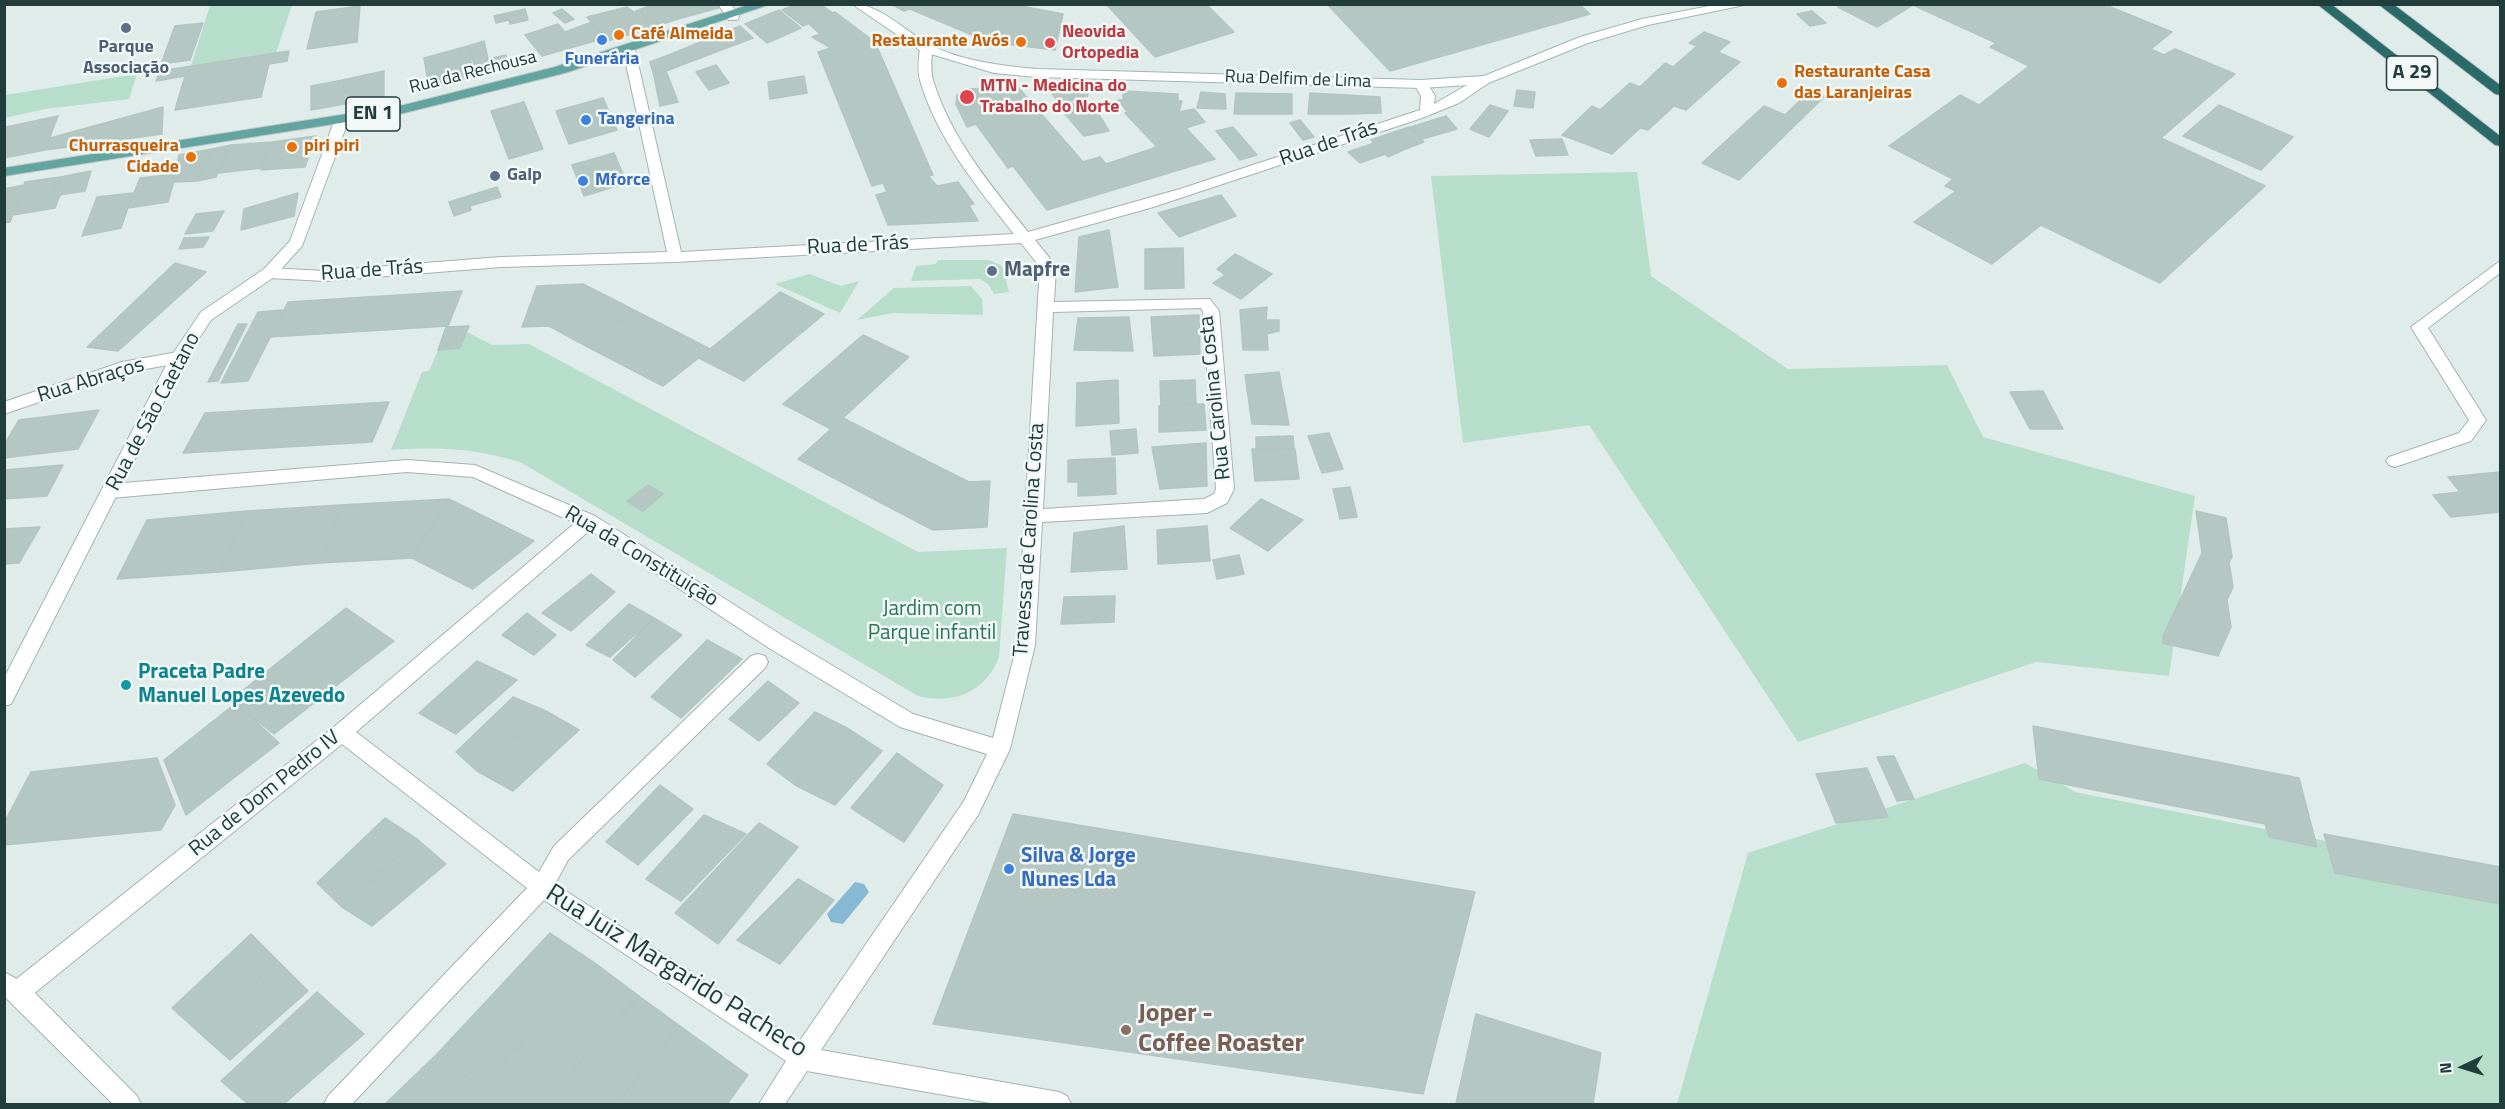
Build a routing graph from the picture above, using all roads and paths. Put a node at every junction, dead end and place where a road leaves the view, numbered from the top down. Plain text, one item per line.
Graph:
1 (724, 4) edge
2 (765, 4) edge
3 (858, 4) edge
4 (1743, 4) edge
5 (2322, 4) edge
6 (2384, 4) edge
7 (733, 17) junction
8 (926, 48) junction
9 (629, 50) junction
10 (1486, 80) junction
11 (1421, 84) junction
12 (2500, 91) edge
13 (1427, 110) junction
14 (342, 119) junction
15 (2500, 142) edge
16 (4, 172) edge
17 (1024, 238) junction
18 (675, 257) junction
19 (2500, 266) edge
20 (269, 273) junction
21 (1046, 307) junction
22 (178, 358) junction
23 (4, 408) edge
24 (2395, 460) dead end
25 (111, 491) junction
26 (1033, 516) junction
27 (589, 521) junction
28 (758, 662) dead end
29 (4, 698) edge
30 (342, 732) junction
31 (1000, 749) junction
32 (542, 887) junction
33 (11, 987) edge
34 (802, 1058) junction
35 (129, 1104) edge
36 (336, 1104) edge
37 (771, 1104) edge
38 (1059, 1104) edge

1 - 7 street
2 - 7 main road, Rua da Rechousa / EN 1
3 - 8 street, Rua Delfim de Lima
4 - 10 street, Rua Delfim de Lima
5 - 15 highway, A 29
6 - 12 highway, A 29
7 - 9 main road, Rua da Rechousa / EN 1
8 - 11 street, Rua Delfim de Lima
8 - 17 street, Travessa de Carolina Costa
9 - 14 main road, Rua da Rechousa / EN 1
9 - 18 street
10 - 11 street, Rua Delfim de Lima
10 - 13 street, Rua de Trás
11 - 13 street
13 - 17 street, Rua de Trás
14 - 16 main road, Rua da Rechousa / EN 1
14 - 20 street, Rua de São Caetano
17 - 18 street, Rua de Trás
17 - 21 street, Travessa de Carolina Costa
18 - 20 street, Rua de Trás
19 - 24 street
20 - 22 street, Rua de São Caetano
21 - 26 street, Travessa de Carolina Costa
21 - 26 street, Rua Carolina Costa
22 - 23 street, Rua Abraços
22 - 25 street, Rua de São Caetano
25 - 27 street, Rua da Constituição
25 - 29 street, Rua de São Caetano
26 - 31 street, Travessa de Carolina Costa
27 - 30 street, Rua de Dom Pedro IV
27 - 31 street, Rua da Constituição
28 - 32 street
30 - 32 street, Rua Juiz Margarido Pacheco
30 - 33 street, Rua de Dom Pedro IV
31 - 34 street, Travessa de Carolina Costa
32 - 34 street, Rua Juiz Margarido Pacheco
32 - 36 street
33 - 35 street
34 - 37 street, Travessa de Carolina Costa
34 - 38 street, Rua Juiz Margarido Pacheco

